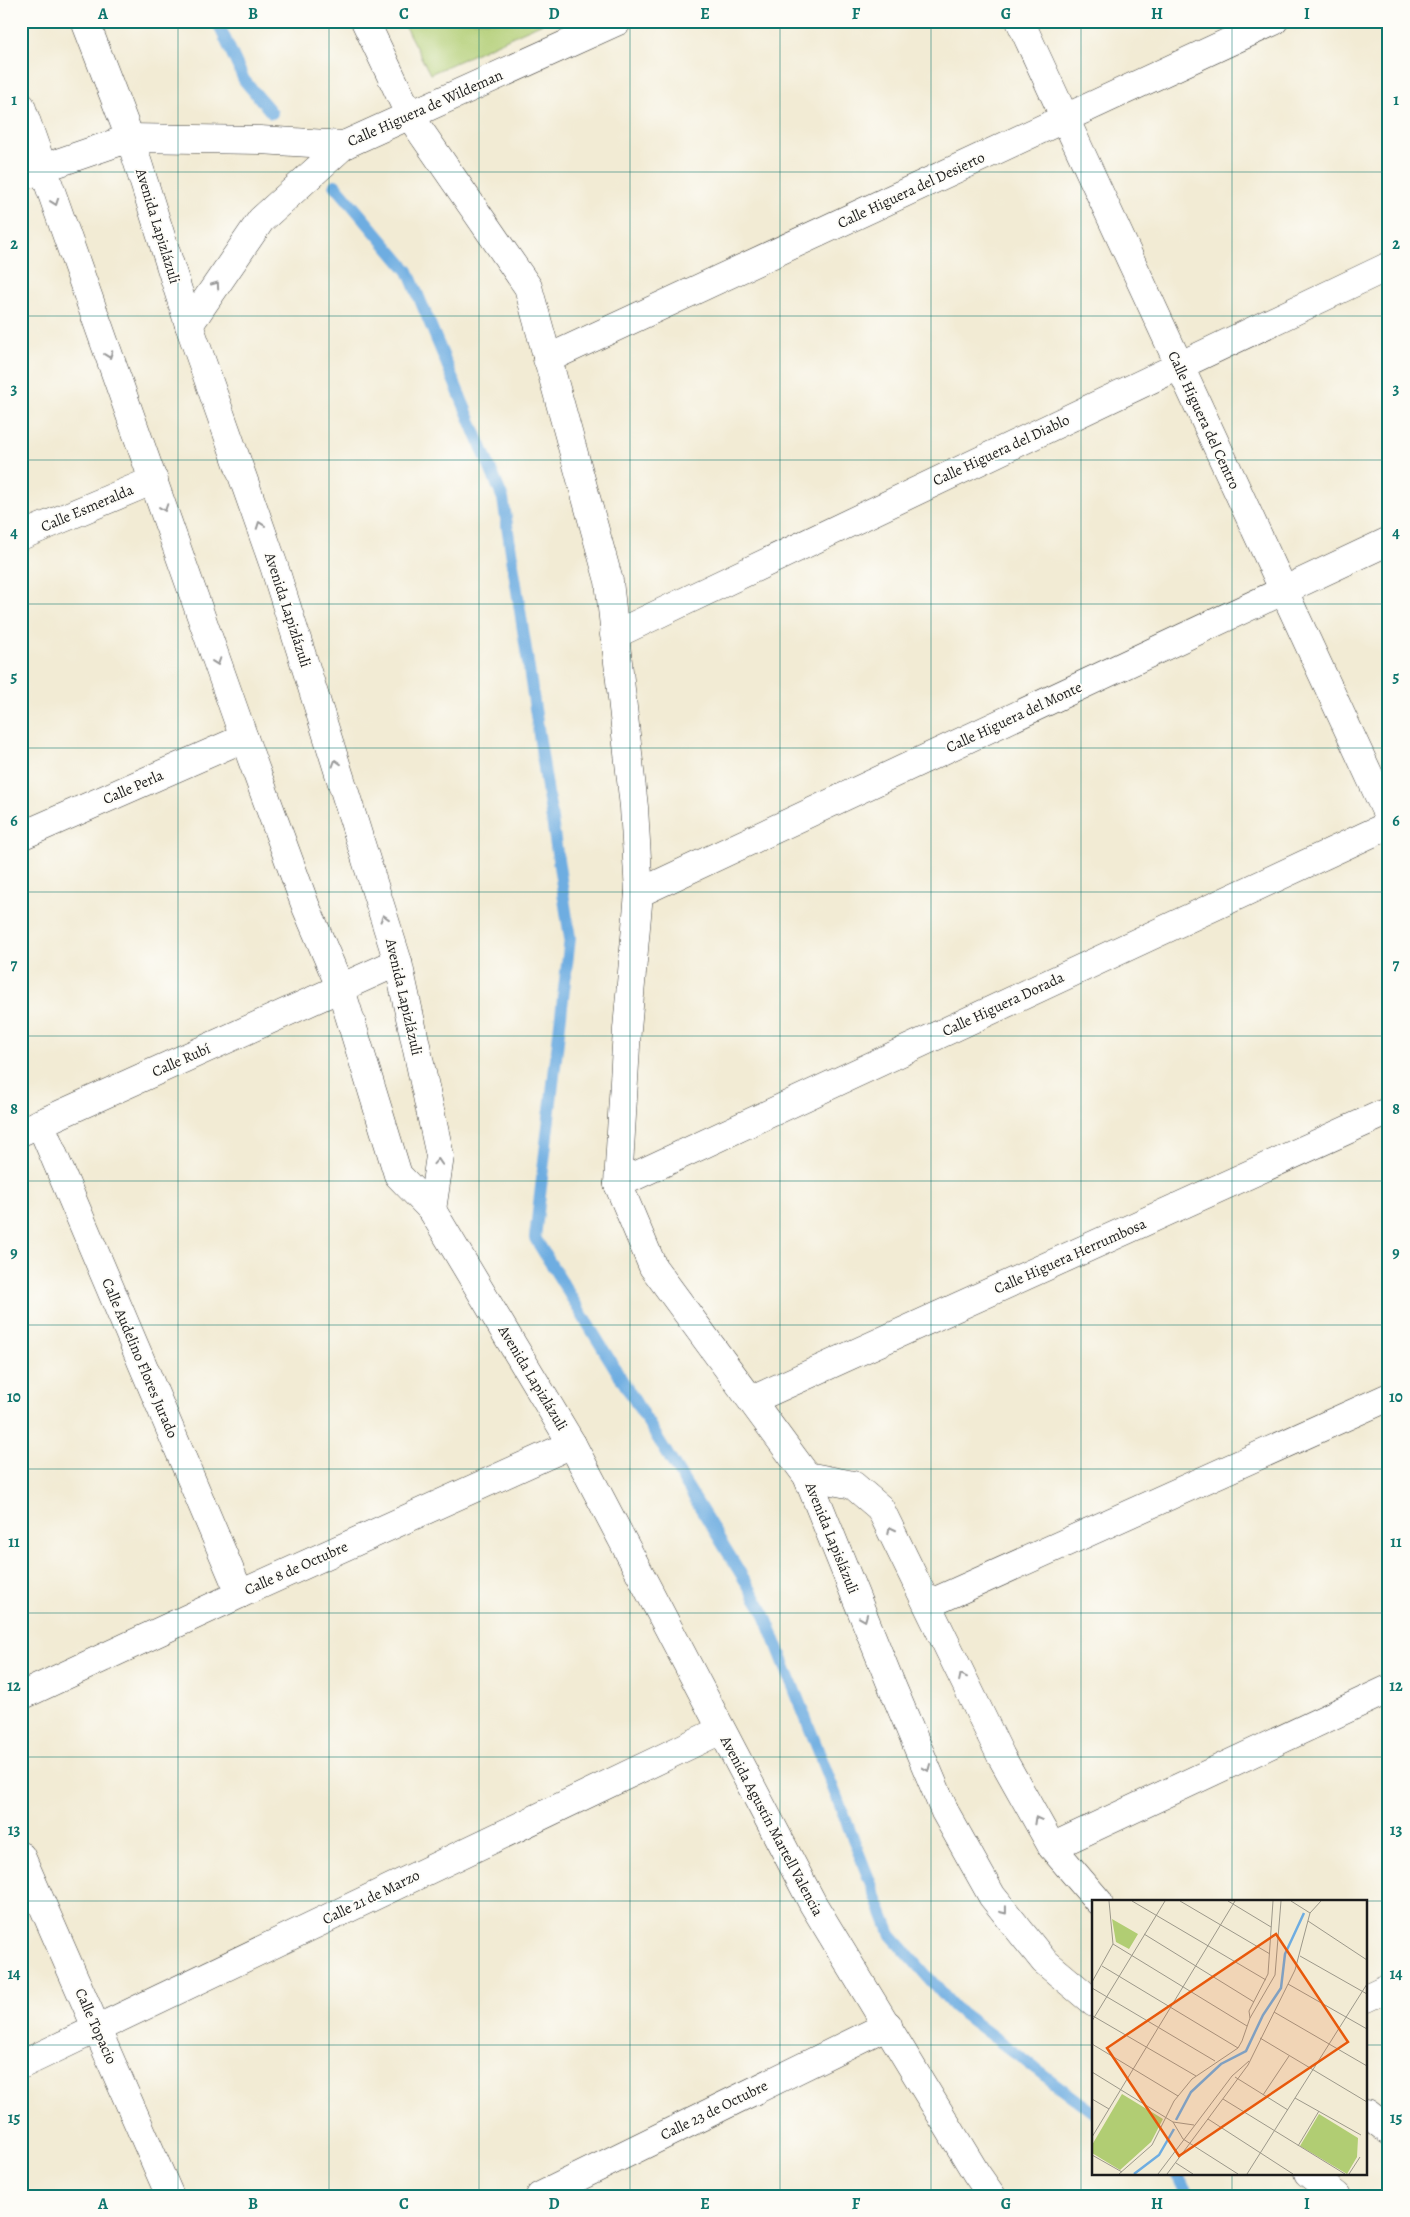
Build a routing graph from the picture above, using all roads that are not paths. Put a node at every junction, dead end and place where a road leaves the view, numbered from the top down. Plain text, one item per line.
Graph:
1 (85, 21) edge
2 (365, 21) edge
3 (618, 21) edge
4 (1020, 21) edge
5 (1274, 21) edge
6 (21, 106) edge
7 (410, 116) junction
8 (1065, 118) junction
9 (130, 138) junction
10 (344, 145) junction
11 (32, 172) edge
12 (1389, 266) edge
13 (188, 325) junction
14 (547, 359) junction
15 (1179, 365) junction
16 (154, 480) junction
17 (21, 536) edge
18 (1389, 541) edge
19 (1283, 591) junction
20 (614, 635) junction
21 (244, 738) junction
22 (1389, 818) edge
23 (1389, 824) edge
24 (21, 836) edge
25 (639, 893) junction
26 (398, 962) junction
27 (341, 989) junction
28 (1389, 1111) edge
29 (30, 1127) edge
30 (618, 1184) junction
31 (432, 1210) junction
32 (1389, 1397) edge
33 (752, 1400) junction
34 (572, 1444) junction
35 (807, 1476) junction
36 (240, 1594) junction
37 (929, 1604) junction
38 (1389, 1688) edge
39 (21, 1696) edge
40 (720, 1730) junction
41 (1052, 1847) junction
42 (21, 1856) edge
43 (1097, 1900) edge
44 (1389, 1987) edge
45 (1368, 1997) edge
46 (1092, 2001) edge
47 (888, 2025) junction
48 (97, 2028) junction
49 (21, 2065) edge
50 (1368, 2115) edge
51 (1389, 2131) edge
52 (1309, 2174) edge
53 (170, 2196) edge
54 (540, 2196) edge
55 (992, 2196) edge
56 (1337, 2196) edge

1 - 9 street, Avenida Lapizlázuli
2 - 7 street
3 - 7 street, Calle Higuera de Wildeman
4 - 8 street, Calle Higuera del Centro
5 - 8 street, Calle Higuera del Desierto
6 - 11 street, Avenida Lapizlázuli
7 - 10 street, Calle Higuera de Wildeman
7 - 14 street
8 - 14 street, Calle Higuera del Desierto
8 - 15 street, Calle Higuera del Centro
9 - 10 street, Calle Higuera de Wildeman
9 - 11 street, Calle Higuera de Wildeman
9 - 13 street, Avenida Lapizlázuli
13 -> 10 street
11 -> 16 street, Avenida Lapizlázuli
12 - 15 street, Calle Higuera del Diablo
26 -> 13 street, Avenida Lapizlázuli
14 - 20 street
15 - 19 street, Calle Higuera del Centro
15 - 20 street, Calle Higuera del Diablo
16 - 17 street, Calle Esmeralda
16 -> 21 street, Avenida Lapizlázuli
18 - 19 street, Calle Higuera del Monte
19 - 22 street, Calle Higuera del Centro
19 - 25 street, Calle Higuera del Monte
20 - 25 street
21 - 24 street, Calle Perla
21 - 27 street, Avenida Lapizlázuli
23 - 30 street, Calle Higuera Dorada
25 - 30 street
26 - 27 street, Calle Rubí
31 -> 26 street, Avenida Lapizlázuli
27 - 29 street, Calle Rubí
27 - 31 street, Avenida Lapizlázuli
28 - 33 street, Calle Higuera Herrumbosa
29 - 36 street, Calle Audelino Flores Jurado
30 - 33 street
31 - 34 street, Avenida Lapizlázuli
32 - 37 street
33 - 35 street
34 - 36 street, Calle 8 de Octubre
34 - 40 street, Avenida Agustín Martell Valencia
37 -> 35 street, Avenida Lapislázuli
35 -> 46 street, Avenida Lapislázuli
36 - 39 street, Calle 8 de Octubre
41 -> 37 street, Avenida Lapislázuli
38 - 41 street
40 - 47 street, Avenida Agustín Martell Valencia
40 - 48 street, Calle 21 de Marzo
41 - 43 street, Avenida Lapislázuli
42 - 48 street, Calle Topacio
44 - 45 street
47 - 54 street, Calle 23 de Octubre
47 - 55 street, Avenida Agustín Martell Valencia
48 - 49 street, Calle 21 de Marzo
48 - 53 street, Calle Topacio
50 - 51 street
52 - 56 street

